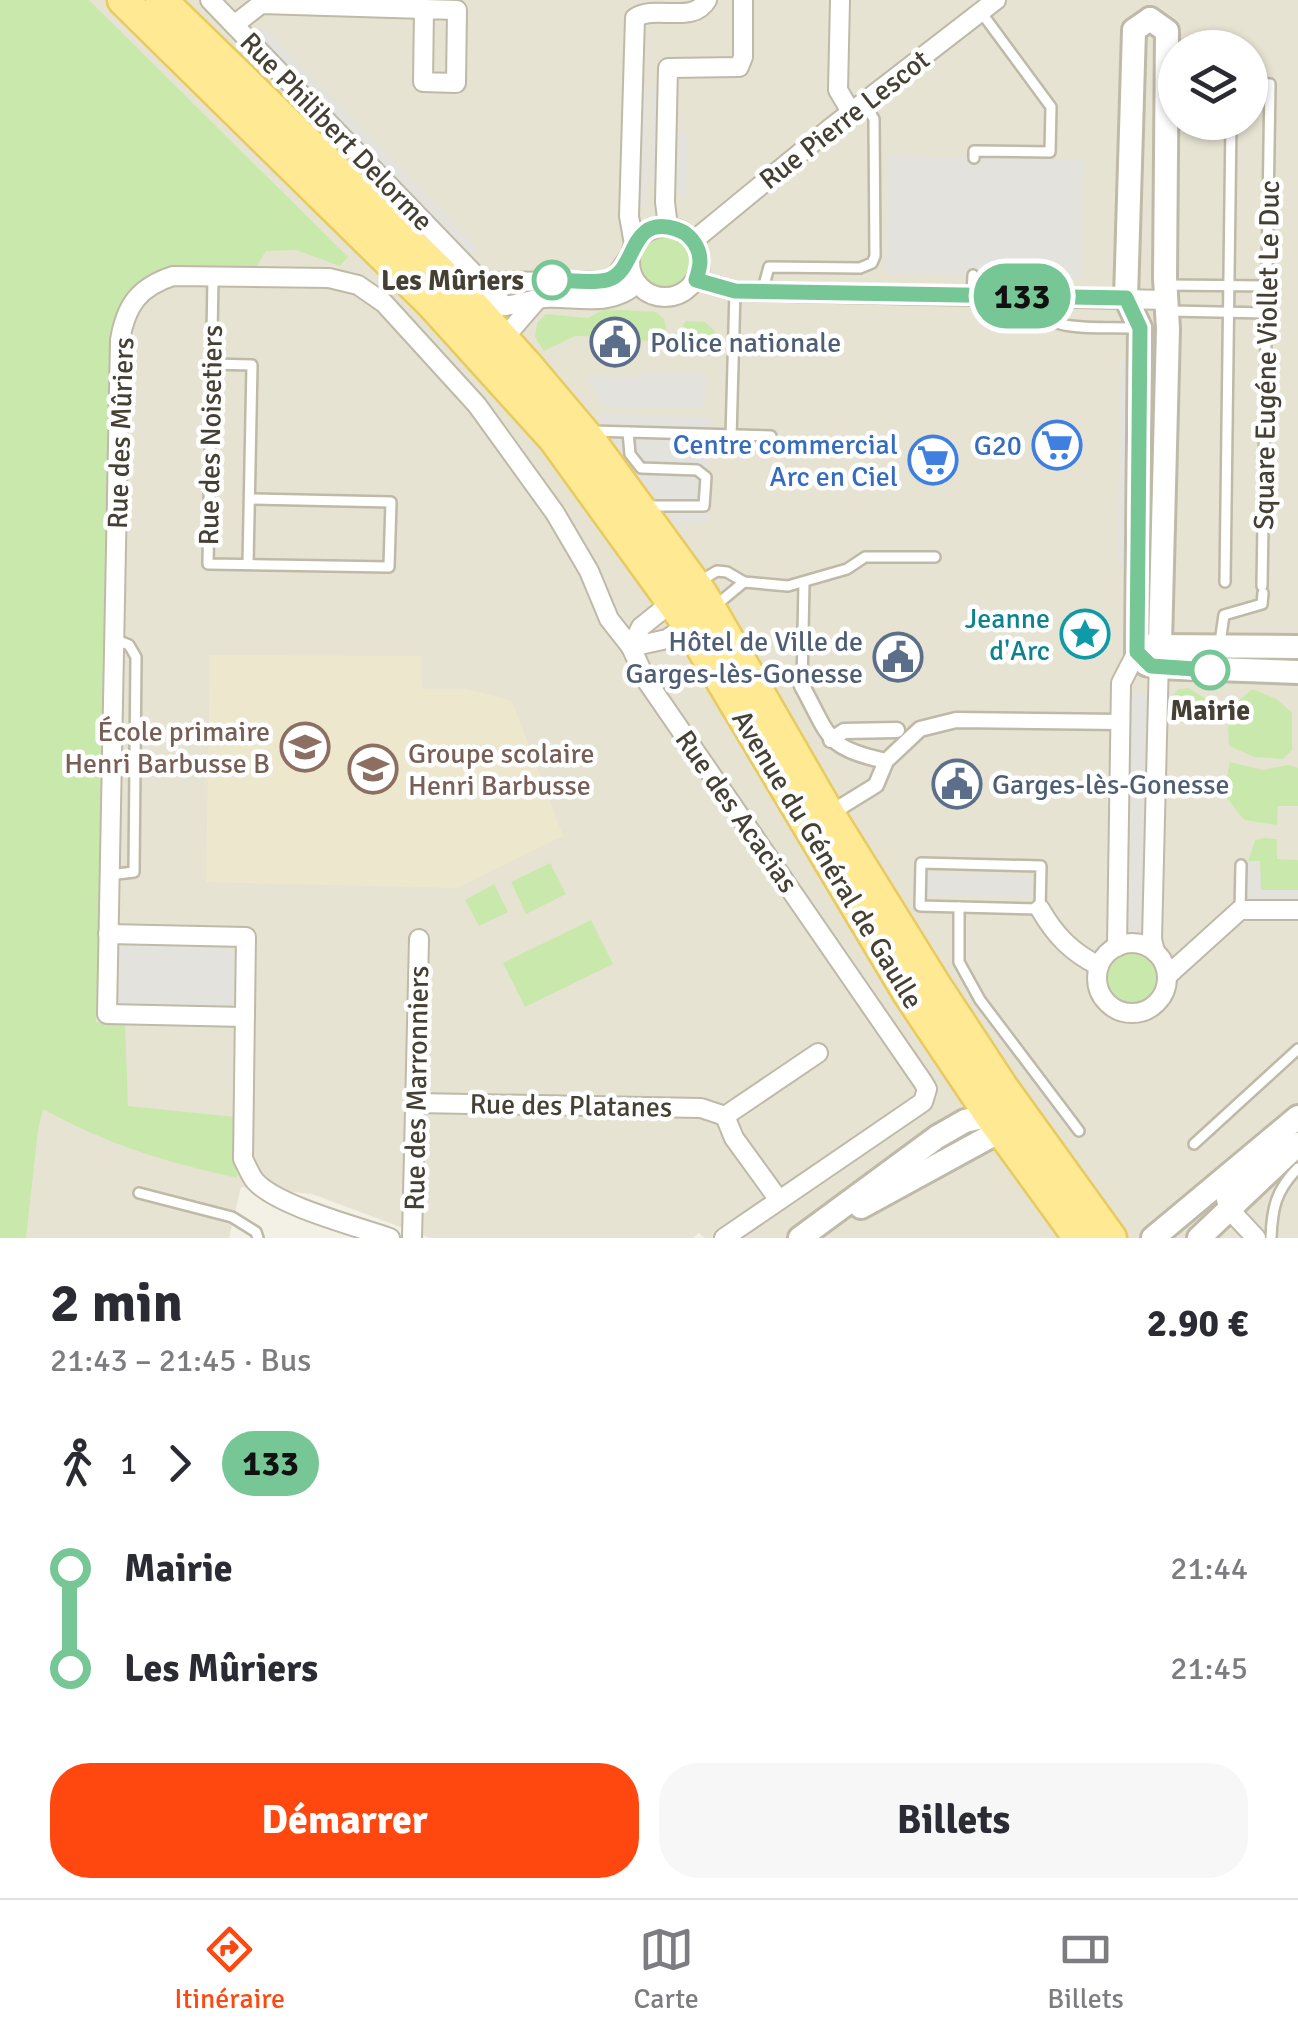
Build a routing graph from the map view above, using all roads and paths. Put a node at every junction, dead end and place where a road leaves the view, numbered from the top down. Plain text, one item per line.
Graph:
1 (123, 0) edge
2 (161, 0) edge
3 (210, 0) edge
4 (706, 0) edge
5 (744, 0) edge
6 (840, 0) edge
7 (989, 6) edge
8 (424, 9) dead end
9 (1150, 10) edge
10 (234, 25) junction
11 (632, 67) junction
12 (668, 68) junction
13 (1268, 84) edge
14 (857, 107) junction
15 (1230, 140) edge
16 (974, 158) dead end
17 (340, 212) junction
18 (668, 227) junction
19 (693, 241) junction
20 (631, 251) junction
21 (973, 275) dead end
22 (214, 278) junction
23 (315, 278) joint
24 (696, 280) junction
25 (636, 284) junction
26 (1228, 286) junction
27 (1267, 286) junction
28 (465, 289) junction
29 (735, 291) junction
30 (762, 292) junction
31 (972, 295) junction
32 (1014, 296) junction
33 (1126, 298) junction
34 (1166, 299) junction
35 (537, 300) junction
36 (1228, 312) junction
37 (1266, 313) junction
38 (1140, 328) junction
39 (504, 338) junction
40 (466, 339) junction
41 (212, 364) junction
42 (582, 431) junction
43 (628, 432) junction
44 (771, 436) dead end
45 (731, 437) junction
46 (250, 499) junction
47 (639, 506) junction
48 (936, 557) dead end
49 (248, 564) junction
50 (744, 582) junction
51 (804, 582) junction
52 (1225, 582) dead end
53 (689, 602) junction
54 (1220, 645) junction
55 (1298, 647) edge
56 (631, 648) junction
57 (1137, 652) junction
58 (1159, 656) junction
59 (1298, 672) edge
60 (802, 686) joint
61 (1120, 722) junction
62 (897, 730) dead end
63 (831, 740) junction
64 (886, 761) junction
65 (829, 814) junction
66 (1241, 865) dead end
67 (960, 907) junction
68 (1040, 909) junction
69 (1240, 910) junction
70 (1298, 910) edge
71 (108, 934) junction
72 (419, 939) dead end
73 (1117, 947) junction
74 (1155, 952) junction
75 (1099, 966) junction
76 (1167, 976) junction
77 (245, 1017) junction
78 (1298, 1049) edge
79 (818, 1053) dead end
80 (964, 1077) junction
81 (416, 1102) junction
82 (725, 1116) junction
83 (1298, 1117) edge
84 (1005, 1121) junction
85 (948, 1130) junction
86 (1298, 1130) edge
87 (1078, 1132) dead end
88 (1194, 1144) dead end
89 (1298, 1144) edge
90 (955, 1158) junction
91 (1298, 1168) edge
92 (139, 1193) dead end
93 (779, 1200) junction
94 (1229, 1209) junction
95 (1253, 1237) edge
96 (258, 1238) edge
97 (390, 1238) edge
98 (412, 1238) edge
99 (724, 1238) edge
100 (801, 1238) edge
101 (1079, 1238) edge
102 (1112, 1238) edge
103 (1154, 1238) edge
104 (1198, 1238) edge
105 (1271, 1238) edge

1 - 17 main road, Avenue du Général de Gaulle
2 - 28 main road, Avenue du Général de Gaulle
3 - 10 street, Rue Philibert Delorme
4 - 11 street
5 - 12 street
6 - 14 street
7 - 14 street, Rue Pierre Lescot
7 - 16 lane
8 - 10 street
9 - 33 street
9 - 34 street
10 - 28 street, Rue Philibert Delorme
11 - 12 street
11 - 20 street
12 - 18 street
13 - 27 lane, Square Eugéne Viollet Le Duc
14 - 19 street, Rue Pierre Lescot
14 - 30 lane
15 - 26 lane, Square Eugéne Viollet Le Duc
17 - 28 street, Avenue du Général de Gaulle
17 - 40 main road, Avenue du Général de Gaulle
18 - 19 street
18 - 20 street
19 - 24 street
20 - 25 street
20 - 28 street
21 - 31 lane
22 - 23 street, Rue des Mûriers
22 - 41 lane, Rue des Noisetiers
22 - 71 street, Rue des Mûriers
23 - 56 street, Rue des Acacias
24 - 25 street
24 - 29 street
25 - 35 street, Avenue du Général de Gaulle
26 - 27 lane
26 - 34 lane
26 - 36 lane, Square Eugéne Viollet Le Duc
27 - 37 lane, Square Eugéne Viollet Le Duc
28 - 35 street, Avenue du Général de Gaulle
28 - 39 main road, Avenue du Général de Gaulle
28 - 40 street
29 - 30 street
29 - 45 lane
30 - 31 street
31 - 32 street
32 - 33 street
32 - 38 lane
33 - 34 street
33 - 38 street
34 - 36 lane
34 - 58 street
35 - 39 street
36 - 37 lane
36 - 52 lane, Square Eugéne Viollet Le Duc
37 - 54 lane, Square Eugéne Viollet Le Duc
38 - 57 street
39 - 42 main road, Avenue du Général de Gaulle
40 - 53 main road, Avenue du Général de Gaulle
41 - 46 lane
41 - 49 lane, Rue des Noisetiers
42 - 43 lane
42 - 47 main road, Avenue du Général de Gaulle
43 - 45 lane
43 - 47 lane
44 - 45 lane
46 - 49 lane
46 - 49 lane, Rue des Noisetiers
47 - 53 main road, Avenue du Général de Gaulle
48 - 51 lane
50 - 51 lane
50 - 53 lane
50 - 53 lane
51 - 60 lane
53 - 56 street
53 - 56 street
53 - 65 main road, Avenue du Général de Gaulle
53 - 80 main road, Avenue du Général de Gaulle
54 - 55 street
54 - 58 street
56 - 93 street, Rue des Acacias
57 - 58 street
57 - 61 street
58 - 59 street
58 - 74 street
60 - 63 street
61 - 64 street
61 - 73 street
62 - 63 street
63 - 64 street
64 - 65 street
65 - 84 main road, Avenue du Général de Gaulle
66 - 69 lane
67 - 68 lane
67 - 68 lane
67 - 87 lane
68 - 75 street
69 - 70 street
69 - 76 street
71 - 77 street, Rue des Mûriers
71 - 77 street
72 - 81 street, Rue des Marronniers
73 - 74 street
73 - 75 street
74 - 76 street
75 - 76 street
77 - 97 street
78 - 88 lane
79 - 82 street
80 - 84 main road, Avenue du Général de Gaulle
80 - 85 street
81 - 82 street, Rue des Platanes
81 - 98 street, Rue des Marronniers
82 - 93 street
83 - 103 street
84 - 85 street
84 - 90 street
84 - 101 main road, Avenue du Général de Gaulle
84 - 102 main road, Avenue du Général de Gaulle
85 - 90 lane
85 - 100 street
86 - 94 street
89 - 94 street
90 - 100 street
91 - 105 lane
92 - 96 lane
93 - 99 street
94 - 95 street
94 - 104 street

